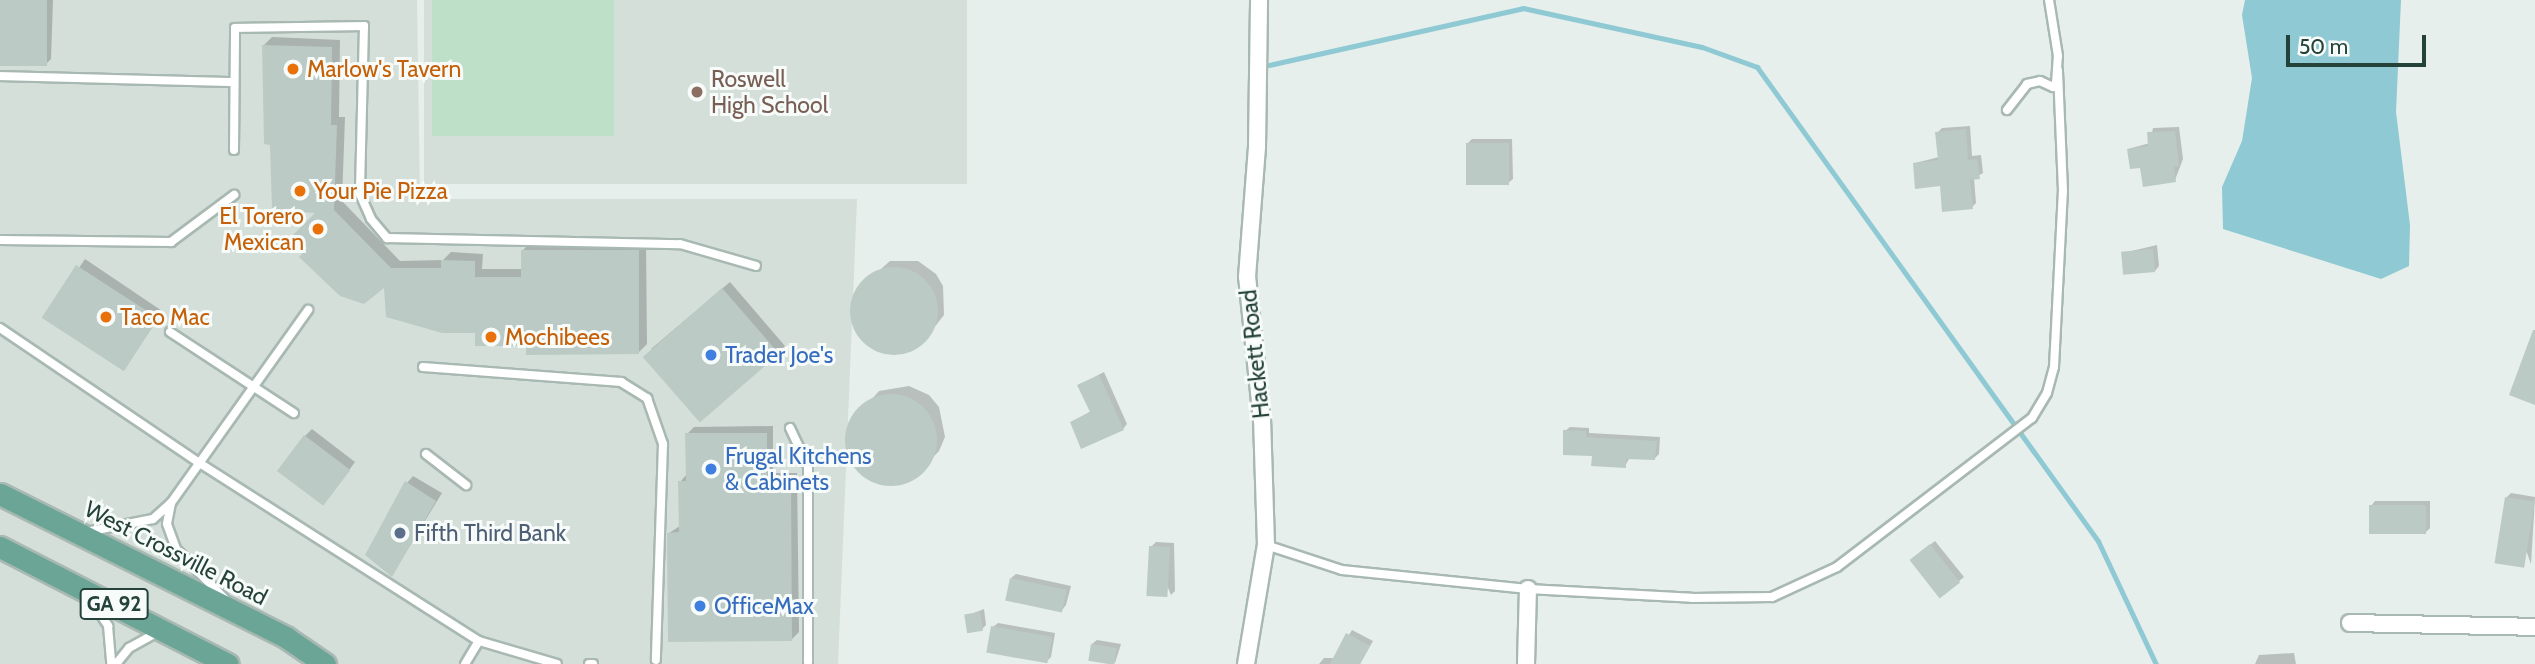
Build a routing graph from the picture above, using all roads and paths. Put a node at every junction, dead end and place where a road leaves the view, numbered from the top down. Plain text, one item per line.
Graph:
1 (1259, 0) edge
2 (2049, 0) edge
3 (2058, 70) junction
4 (0, 76) edge
5 (234, 82) junction
6 (2007, 110) dead end
7 (234, 150) dead end
8 (234, 195) dead end
9 (0, 240) edge
10 (756, 266) dead end
11 (308, 310) dead end
12 (0, 328) edge
13 (170, 332) dead end
14 (423, 367) dead end
15 (254, 388) junction
16 (295, 413) dead end
17 (790, 428) dead end
18 (426, 454) dead end
19 (201, 464) junction
20 (466, 485) dead end
21 (0, 494) edge
22 (171, 503) junction
23 (77, 533) junction
24 (1266, 545) junction
25 (0, 547) edge
26 (85, 589) junction
27 (1528, 589) junction
28 (242, 616) junction
29 (2350, 623) dead end
30 (2535, 627) edge
31 (163, 630) junction
32 (479, 641) junction
33 (656, 660) dead end
34 (808, 662) dead end
35 (111, 664) edge
36 (116, 664) edge
37 (228, 664) edge
38 (325, 664) edge
39 (465, 664) edge
40 (558, 664) edge
41 (1246, 664) edge
42 (1526, 664) edge

1 - 24 street, Hackett Road
2 - 3 lane
3 - 6 lane
3 - 27 lane
4 - 5 lane
5 - 7 lane
5 - 10 lane
8 - 9 lane
11 - 15 lane
12 - 19 lane
13 - 15 lane
14 - 33 lane
15 - 16 lane
15 - 19 lane
17 - 34 lane
18 - 20 lane
19 - 22 lane
19 - 32 lane
21 - 23 main road, West Crossville Road / GA 92
22 - 23 lane
22 - 28 lane
23 - 28 main road, West Crossville Road / GA 92
24 - 27 lane
24 - 41 street, Hackett Road
25 - 26 main road, GA 92
26 - 31 main road, GA 92
26 - 35 lane
27 - 42 street
28 - 38 main road, West Crossville Road / GA 92
29 - 30 street
31 - 36 lane
31 - 37 main road, GA 92
32 - 39 lane
32 - 40 lane

